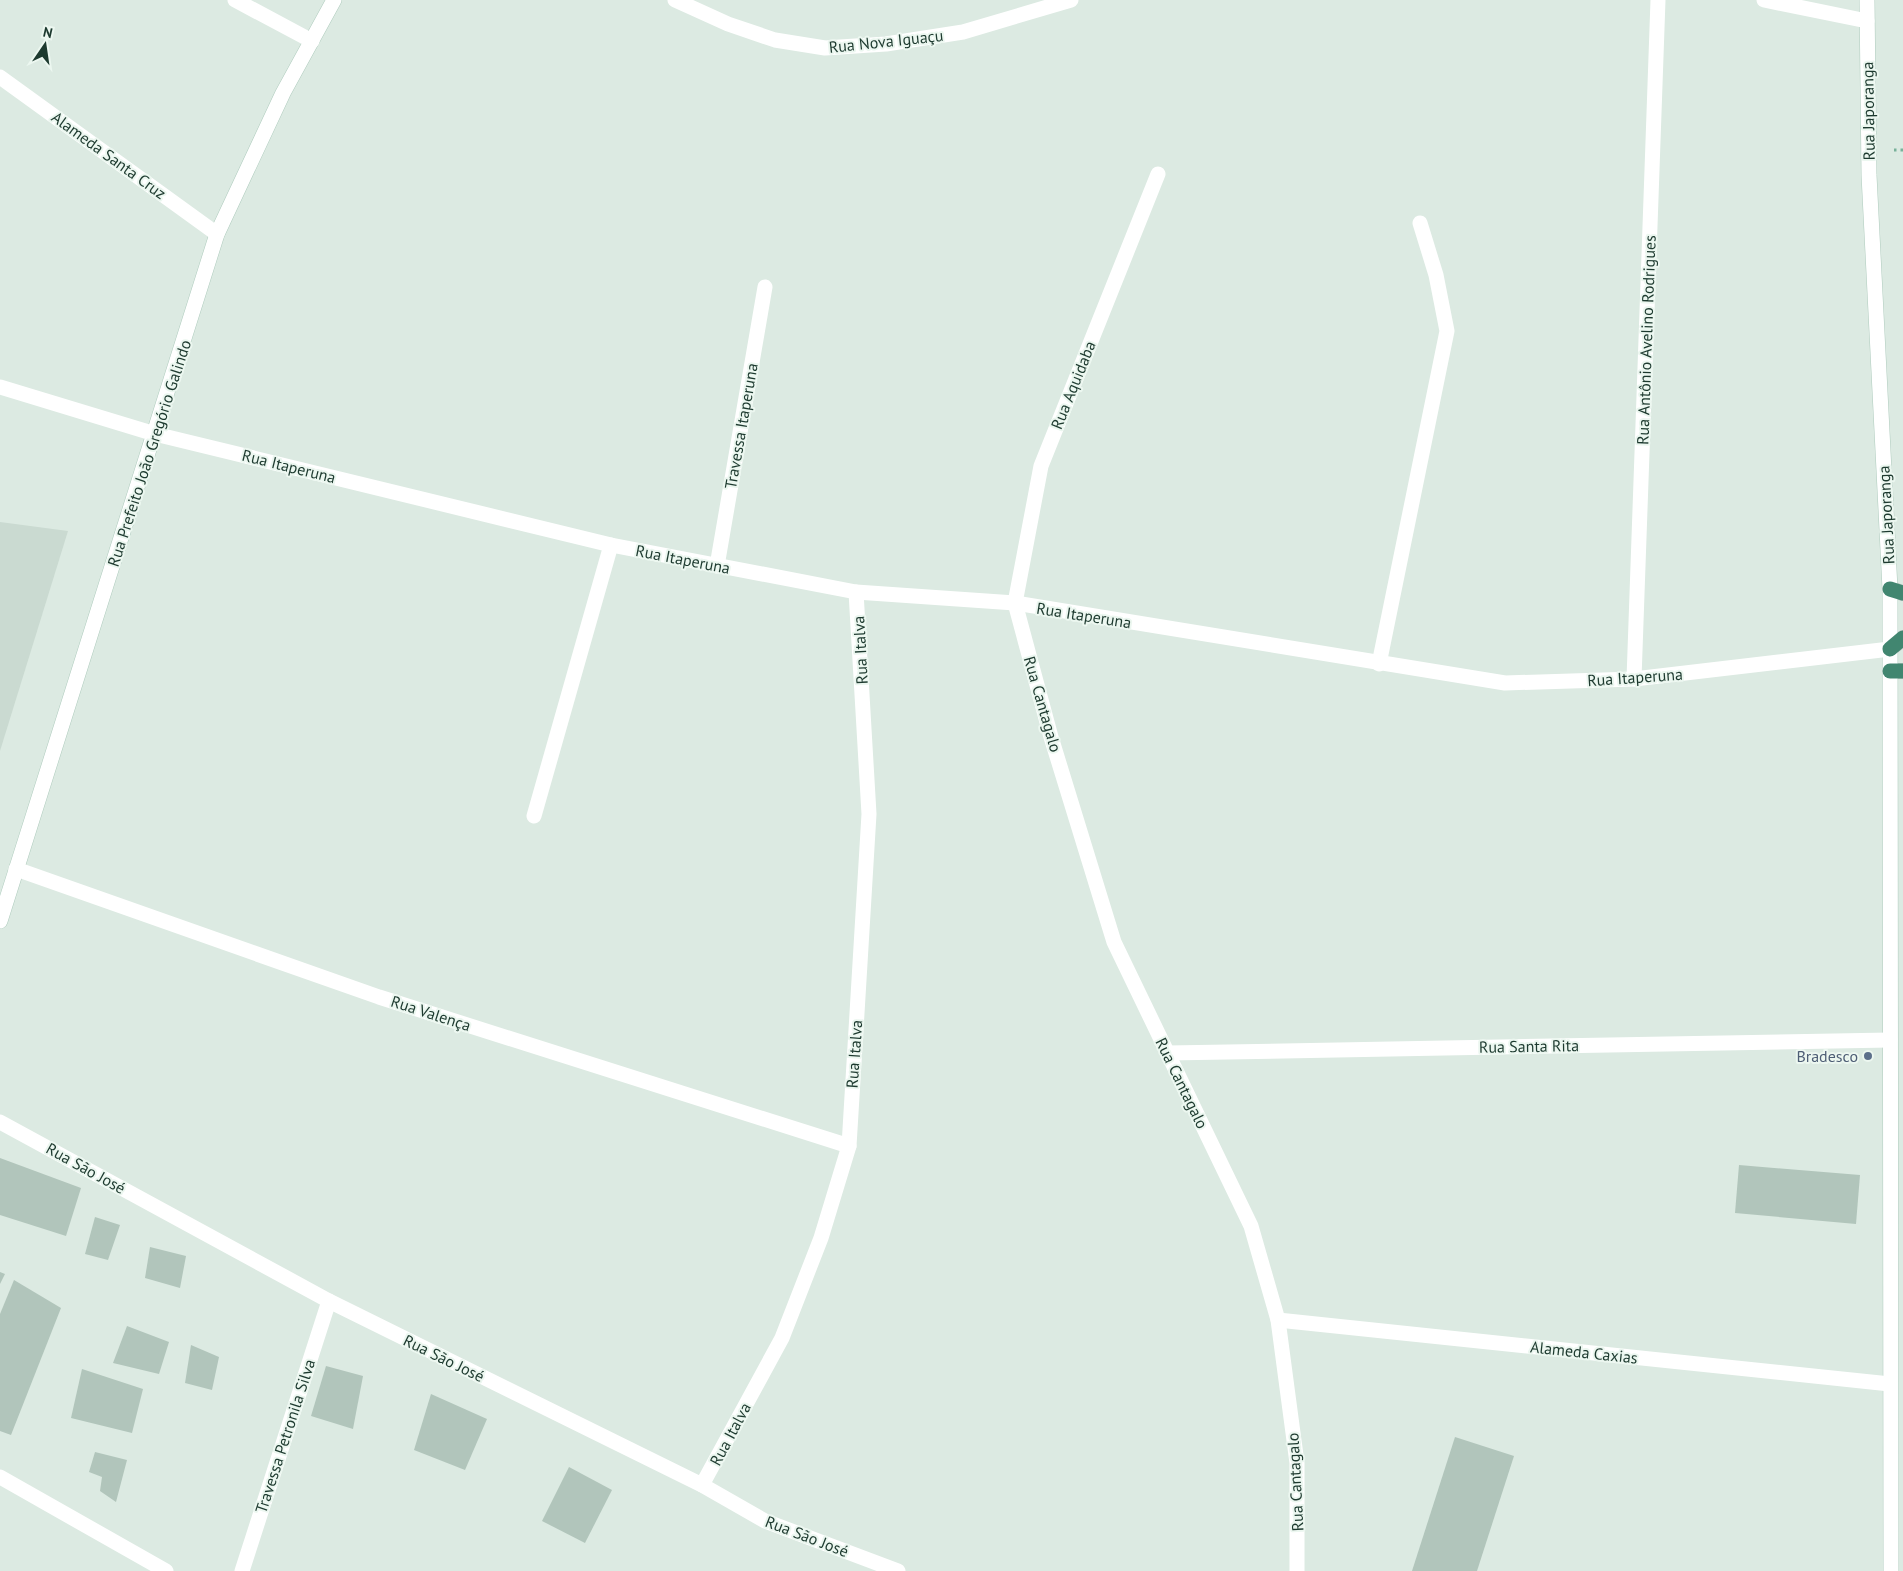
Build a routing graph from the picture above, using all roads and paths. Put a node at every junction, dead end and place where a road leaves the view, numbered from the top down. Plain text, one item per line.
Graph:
1 (235, 0) edge
2 (334, 0) edge
3 (675, 0) edge
4 (1071, 0) edge
5 (1658, 0) edge
6 (1764, 0) edge
7 (1867, 0) edge
8 (1867, 21) junction
9 (312, 41) junction
10 (0, 76) edge
11 (1158, 174) dead end
12 (1420, 223) dead end
13 (217, 234) junction
14 (765, 287) dead end
15 (0, 387) edge
16 (155, 434) junction
17 (611, 545) junction
18 (717, 566) junction
19 (1896, 591) edge
20 (856, 592) junction
21 (1015, 604) junction
22 (1903, 638) edge
23 (1890, 649) junction
24 (1379, 664) junction
25 (1897, 671) edge
26 (1634, 679) junction
27 (534, 816) dead end
28 (16, 869) junction
29 (0, 921) edge
30 (1890, 1040) junction
31 (1168, 1053) junction
32 (0, 1122) edge
33 (849, 1146) junction
34 (329, 1302) junction
35 (1278, 1320) junction
36 (1890, 1384) junction
37 (0, 1477) edge
38 (702, 1486) junction
39 (166, 1571) edge
40 (242, 1571) edge
41 (898, 1571) edge
42 (1297, 1571) edge
43 (1892, 1571) edge

1 - 9 street
2 - 9 street, Rua Prefeito João Gregório Galindo
3 - 4 street, Rua Nova Iguaçu
5 - 26 street, Rua Antônio Avelino Rodrigues
6 - 8 street
7 - 8 street, Rua Japoranga
8 - 19 street, Rua Japoranga
9 - 13 street, Rua Prefeito João Gregório Galindo
10 - 13 street, Alameda Santa Cruz
11 - 21 street, Rua Aquidaba
12 - 24 street
13 - 16 street, Rua Prefeito João Gregório Galindo
14 - 18 street, Travessa Itaperuna
15 - 16 street, Rua Itaperuna
16 - 17 street, Rua Itaperuna
16 - 28 street, Rua Prefeito João Gregório Galindo
17 - 18 street, Rua Itaperuna
17 - 27 street
18 - 20 street, Rua Itaperuna
19 - 23 street, Rua Japoranga
20 - 21 street, Rua Itaperuna
20 - 33 street, Rua Italva
21 - 24 street, Rua Itaperuna
21 - 31 street, Rua Cantagalo
22 - 23 highway
23 - 25 street, Rua Japoranga
23 - 26 street, Rua Itaperuna
24 - 26 street, Rua Itaperuna
25 - 30 street, Rua Japoranga
28 - 29 street, Rua Prefeito João Gregório Galindo
28 - 33 street, Rua Valença
30 - 31 street, Rua Santa Rita
30 - 36 street, Rua Japoranga
31 - 35 street, Rua Cantagalo
32 - 34 street, Rua São José
33 - 38 street, Rua Italva
34 - 38 street, Rua São José
34 - 40 street, Travessa Petronila Silva
35 - 36 street, Alameda Caxias
35 - 42 street, Rua Cantagalo
36 - 43 street, Rua Japoranga
37 - 39 street
38 - 41 street, Rua São José

